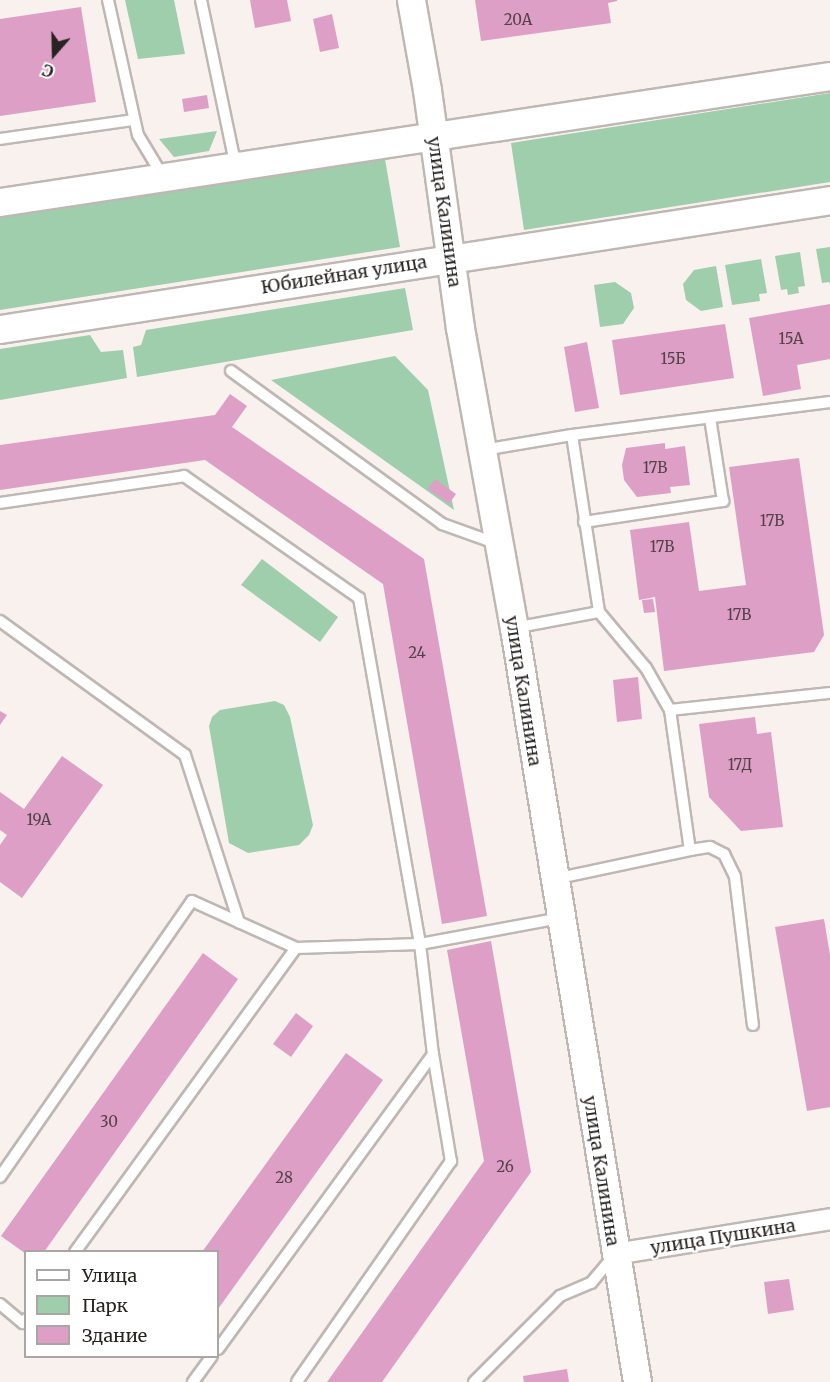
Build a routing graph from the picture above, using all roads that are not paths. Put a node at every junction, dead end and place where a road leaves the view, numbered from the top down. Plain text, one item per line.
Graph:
1 (108, 0) edge
2 (201, 0) edge
3 (411, 0) edge
4 (830, 76) edge
5 (134, 120) junction
6 (433, 138) junction
7 (0, 139) edge
8 (236, 167) junction
9 (164, 178) junction
10 (830, 200) edge
11 (0, 202) edge
12 (451, 258) junction
13 (0, 329) edge
14 (231, 371) dead end
15 (830, 402) edge
16 (710, 418) junction
17 (572, 435) junction
18 (482, 450) junction
19 (0, 502) edge
20 (584, 522) junction
21 (498, 544) junction
22 (599, 612) junction
23 (0, 621) edge
24 (514, 628) junction
25 (830, 693) edge
26 (670, 710) junction
27 (690, 849) junction
28 (554, 879) junction
29 (560, 918) junction
30 (239, 922) junction
31 (420, 944) junction
32 (296, 948) junction
33 (753, 1025) dead end
34 (433, 1054) junction
35 (0, 1177) edge
36 (830, 1219) edge
37 (76, 1250) edge
38 (615, 1254) junction
39 (0, 1304) edge
40 (24, 1322) edge
41 (219, 1348) edge
42 (211, 1358) edge
43 (193, 1382) edge
44 (297, 1382) edge
45 (474, 1382) edge
46 (637, 1382) edge

1 - 5 lane
2 - 8 lane
3 - 6 main road, улица Калинина
4 - 6 main road
5 - 7 lane
5 - 9 lane
6 - 8 main road
6 - 12 main road, улица Калинина
8 - 9 main road
9 - 11 main road
10 - 12 main road, Юбилейная улица
12 - 13 main road, Юбилейная улица
12 - 18 main road, улица Калинина
14 - 21 lane
15 - 16 lane
16 - 17 lane
16 - 20 lane
17 - 18 lane
17 - 20 lane
18 - 21 main road, улица Калинина
19 - 31 lane
20 - 22 lane
21 - 24 main road, улица Калинина
22 - 24 lane
22 - 26 lane
23 - 30 lane
24 - 28 main road, улица Калинина
25 - 26 lane
26 - 27 lane
27 - 28 lane
27 - 33 lane
28 - 29 main road, улица Калинина
29 - 31 lane
29 - 38 main road, улица Калинина
30 - 32 lane
30 - 35 lane
31 - 32 lane
31 - 34 lane
32 - 37 lane
34 - 41 lane
34 - 44 lane
36 - 38 street, улица Пушкина
38 - 45 lane
38 - 46 main road, улица Калинина
39 - 40 lane
42 - 43 lane

